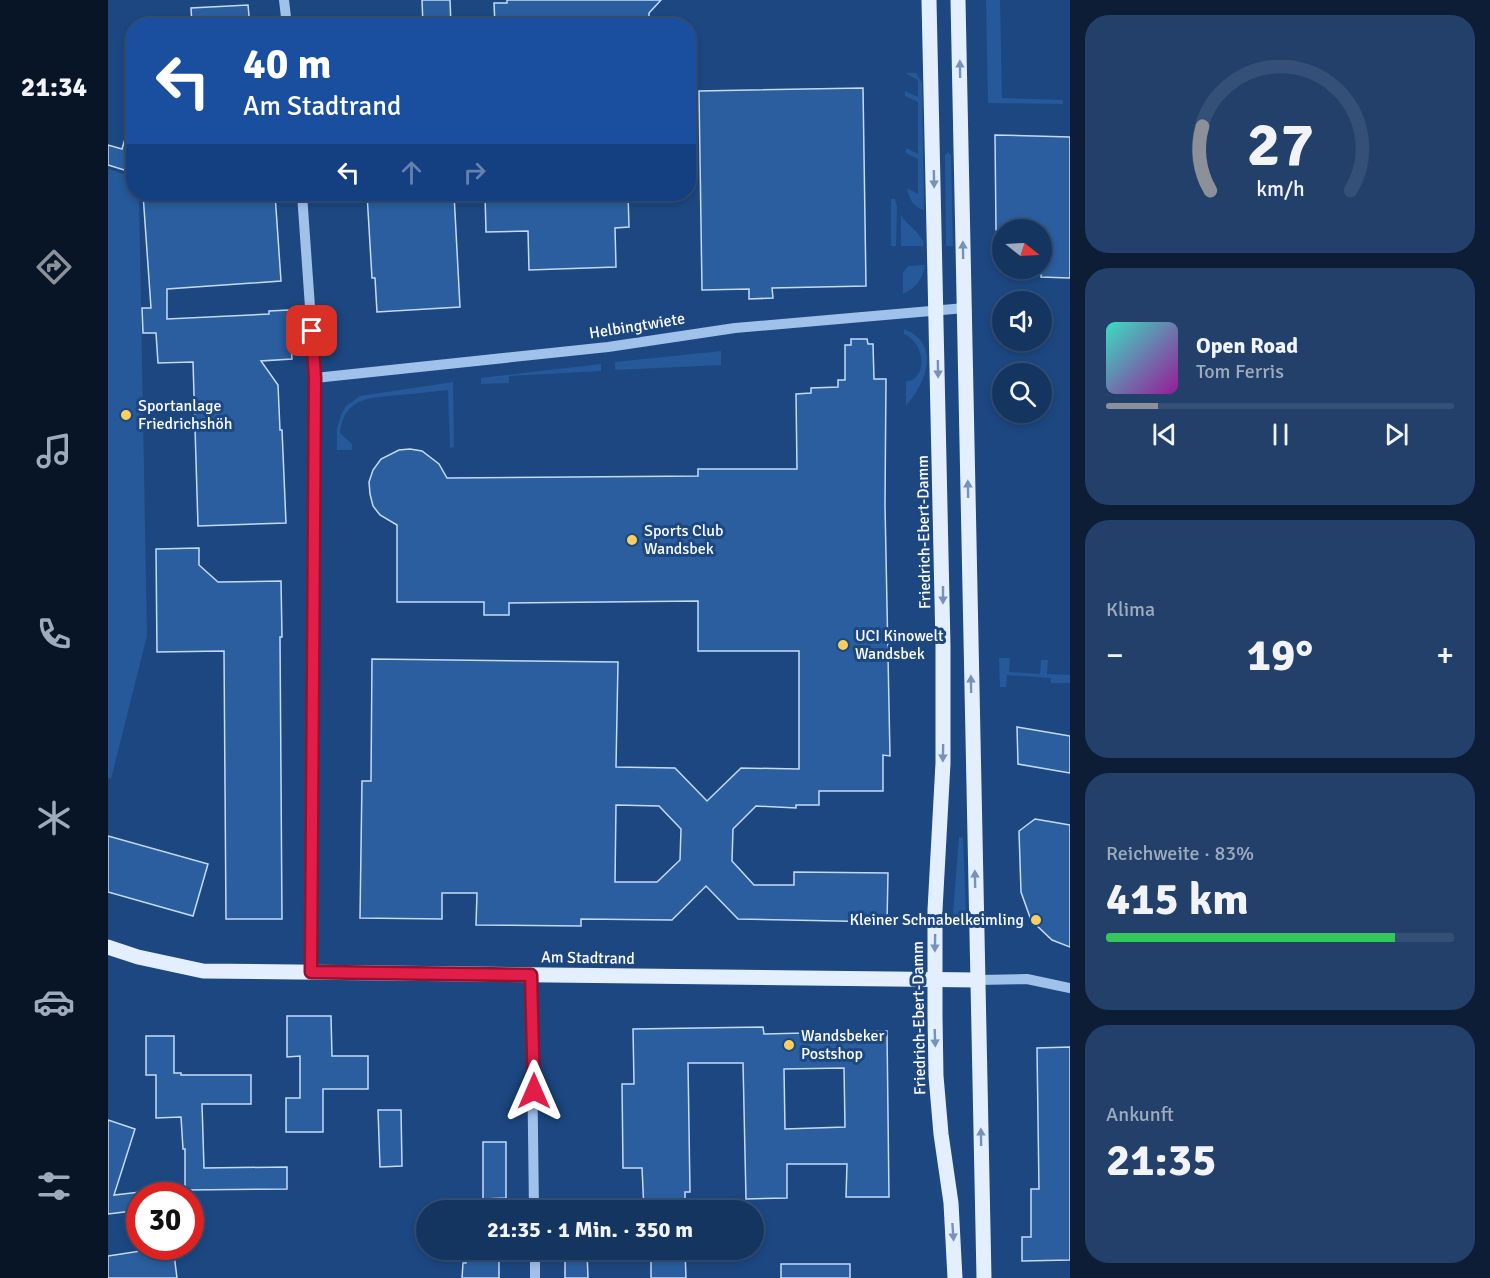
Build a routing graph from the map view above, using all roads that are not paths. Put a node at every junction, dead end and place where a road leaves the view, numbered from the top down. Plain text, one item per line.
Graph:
1 (284, 0) edge
2 (929, 0) edge
3 (958, 0) edge
4 (286, 18) edge
5 (302, 201) edge
6 (964, 308) junction
7 (937, 311) junction
8 (315, 378) junction
9 (108, 948) edge
10 (311, 972) junction
11 (531, 975) junction
12 (934, 980) junction
13 (977, 980) junction
14 (1070, 988) edge
15 (534, 1200) edge
16 (535, 1260) edge
17 (535, 1278) edge
18 (955, 1278) edge
19 (984, 1278) edge

1 - 4 street
2 -> 7 main road, Friedrich-Ebert-Damm
6 -> 3 main road
5 - 8 street
6 - 7 street, Helbingtwiete
13 -> 6 main road
7 - 8 street, Helbingtwiete
7 -> 12 main road, Friedrich-Ebert-Damm
8 - 10 street
9 - 10 main road, Am Stadtrand
10 - 11 main road, Am Stadtrand
11 - 12 main road, Am Stadtrand
11 - 15 street
12 - 13 main road, Am Stadtrand
12 -> 18 main road, Friedrich-Ebert-Damm
13 - 14 street, Am Stadtrand
19 -> 13 main road
16 - 17 street

